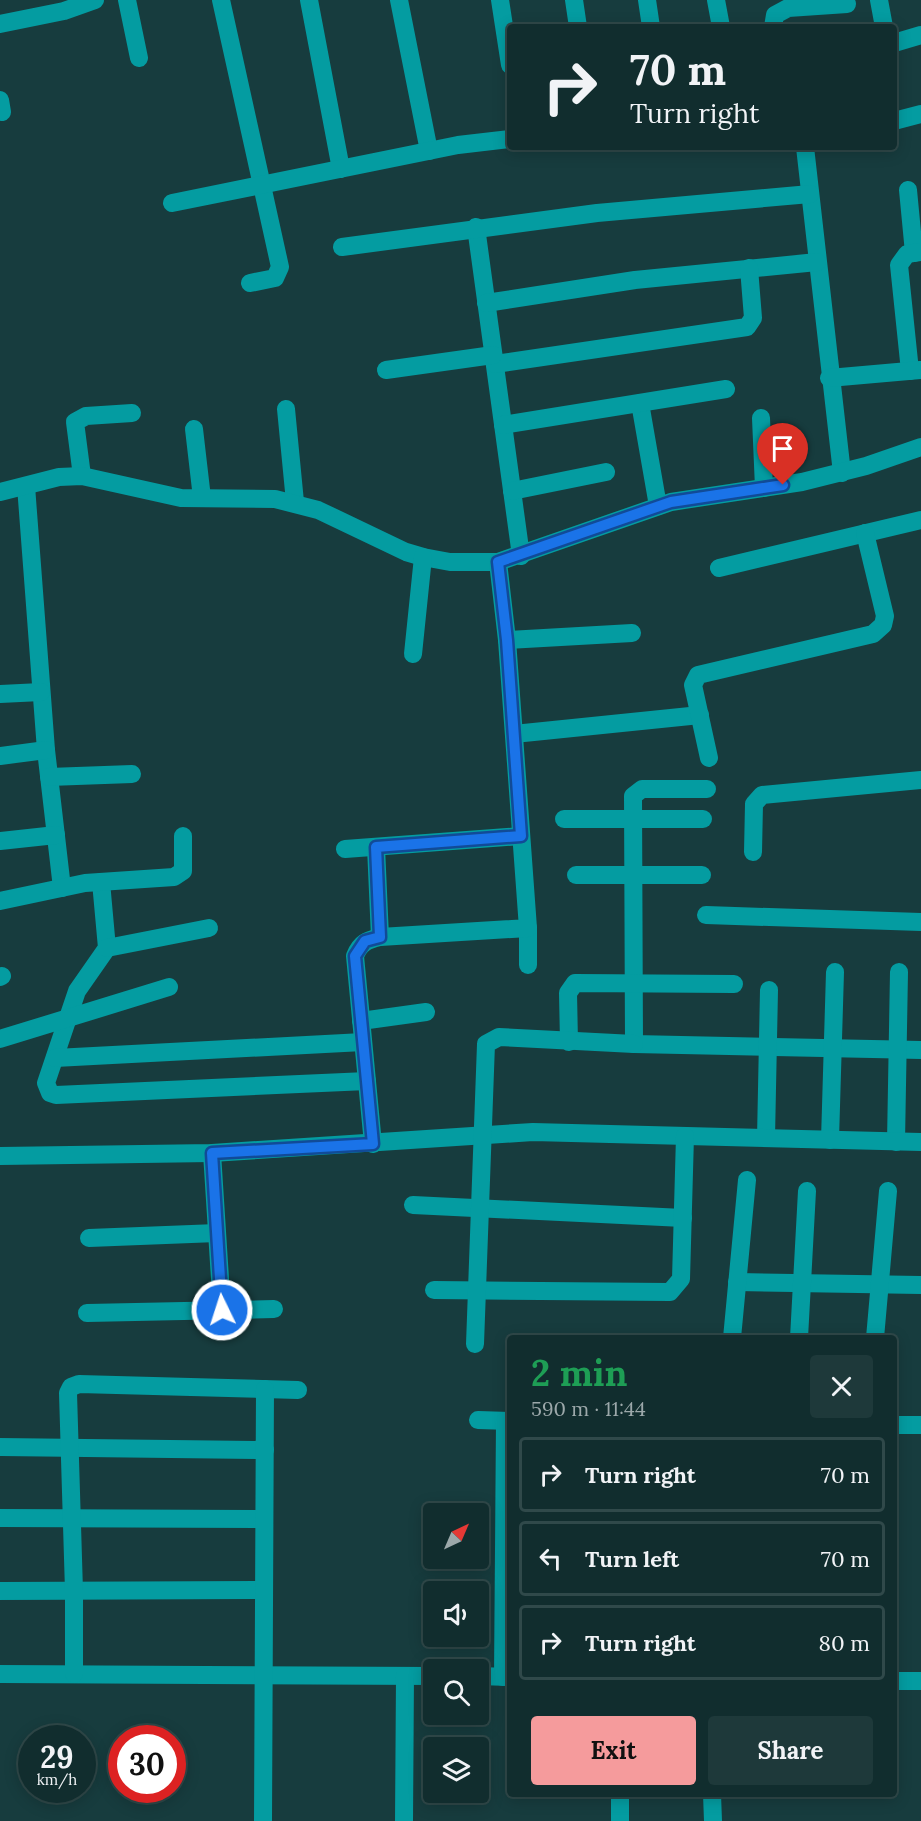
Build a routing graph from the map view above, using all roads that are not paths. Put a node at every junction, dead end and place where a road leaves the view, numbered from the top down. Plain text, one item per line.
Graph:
1 (95, 0) edge
2 (127, 0) edge
3 (221, 0) edge
4 (309, 0) edge
5 (399, 0) edge
6 (500, 0) edge
7 (574, 0) edge
8 (646, 0) edge
9 (716, 0) edge
10 (879, 0) edge
11 (847, 4) dead end
12 (0, 24) edge
13 (578, 24) edge
14 (650, 24) edge
15 (720, 24) edge
16 (774, 24) edge
17 (883, 24) edge
18 (921, 35) edge
19 (897, 42) edge
20 (507, 46) edge
21 (139, 58) dead end
22 (921, 114) edge
23 (897, 120) edge
24 (507, 139) edge
25 (805, 150) edge
26 (429, 151) junction
27 (341, 169) junction
28 (261, 185) junction
29 (908, 190) dead end
30 (810, 194) junction
31 (172, 203) dead end
32 (476, 227) junction
33 (342, 246) dead end
34 (917, 253) edge
35 (817, 262) junction
36 (749, 268) junction
37 (250, 283) dead end
38 (486, 303) junction
39 (494, 360) junction
40 (386, 370) dead end
41 (915, 370) edge
42 (829, 378) junction
43 (726, 389) dead end
44 (640, 403) junction
45 (286, 410) dead end
46 (132, 413) dead end
47 (761, 418) dead end
48 (503, 425) junction
49 (194, 429) dead end
50 (921, 447) edge
51 (606, 472) dead end
52 (842, 473) junction
53 (82, 476) junction
54 (26, 486) junction
55 (764, 488) junction
56 (512, 491) junction
57 (0, 492) edge
58 (202, 498) junction
59 (295, 502) junction
60 (658, 506) junction
61 (921, 520) edge
62 (865, 533) junction
63 (521, 556) junction
64 (423, 558) junction
65 (498, 562) junction
66 (719, 568) dead end
67 (632, 633) dead end
68 (507, 640) junction
69 (413, 654) dead end
70 (41, 692) junction
71 (0, 694) edge
72 (700, 715) junction
73 (514, 734) junction
74 (46, 750) junction
75 (0, 756) edge
76 (709, 758) dead end
77 (132, 774) dead end
78 (49, 777) junction
79 (921, 780) edge
80 (707, 789) dead end
81 (564, 819) dead end
82 (634, 819) junction
83 (703, 819) dead end
84 (56, 835) junction
85 (183, 836) dead end
86 (521, 836) junction
87 (0, 841) edge
88 (376, 847) junction
89 (345, 849) dead end
90 (753, 852) dead end
91 (576, 875) dead end
92 (633, 875) junction
93 (702, 875) dead end
94 (101, 882) junction
95 (62, 888) junction
96 (0, 901) edge
97 (706, 915) dead end
98 (921, 922) edge
99 (209, 928) dead end
100 (528, 928) junction
101 (380, 937) junction
102 (107, 948) junction
103 (528, 965) dead end
104 (835, 972) dead end
105 (899, 972) dead end
106 (633, 982) junction
107 (734, 984) dead end
108 (169, 987) dead end
109 (769, 990) dead end
110 (426, 1012) dead end
111 (68, 1019) junction
112 (361, 1021) junction
113 (0, 1039) edge
114 (569, 1041) junction
115 (363, 1042) junction
116 (634, 1044) junction
117 (768, 1047) junction
118 (833, 1048) junction
119 (898, 1049) junction
120 (921, 1050) edge
121 (55, 1058) junction
122 (367, 1081) junction
123 (483, 1136) junction
124 (685, 1136) junction
125 (766, 1138) junction
126 (830, 1140) junction
127 (896, 1142) junction
128 (921, 1142) edge
129 (373, 1144) junction
130 (212, 1153) junction
131 (0, 1156) edge
132 (747, 1180) dead end
133 (807, 1191) dead end
134 (888, 1191) dead end
135 (414, 1205) dead end
136 (480, 1208) junction
137 (683, 1218) junction
138 (217, 1233) junction
139 (89, 1238) dead end
140 (737, 1282) junction
141 (802, 1282) junction
142 (880, 1284) junction
143 (921, 1285) edge
144 (434, 1290) dead end
145 (475, 1290) junction
146 (274, 1309) dead end
147 (222, 1310) junction
148 (87, 1313) dead end
149 (732, 1335) edge
150 (799, 1335) edge
151 (875, 1335) edge
152 (475, 1344) dead end
153 (265, 1389) junction
154 (298, 1390) dead end
155 (478, 1420) dead end
156 (507, 1421) edge
157 (897, 1425) edge
158 (921, 1425) edge
159 (0, 1448) edge
160 (70, 1449) junction
161 (265, 1450) junction
162 (70, 1517) junction
163 (0, 1518) edge
164 (264, 1519) junction
165 (264, 1590) junction
166 (74, 1591) junction
167 (0, 1592) edge
168 (0, 1674) edge
169 (74, 1674) junction
170 (264, 1675) junction
171 (405, 1676) junction
172 (423, 1676) edge
173 (489, 1676) edge
174 (507, 1677) edge
175 (897, 1681) edge
176 (921, 1681) edge
177 (620, 1797) edge
178 (712, 1797) edge
179 (263, 1821) edge
180 (404, 1821) edge
181 (620, 1821) edge
182 (713, 1821) edge

1 - 12 street
2 - 21 street
3 - 28 street
4 - 27 street
5 - 26 street
6 - 20 street
7 - 13 street
8 - 14 street
9 - 15 street
10 - 17 street
11 - 16 street
18 - 19 street
22 - 23 street
24 - 26 street
25 - 30 street
26 - 27 street
27 - 28 street
28 - 31 street
28 - 37 street
29 - 34 street
30 - 32 street
30 - 35 street
32 - 33 street
32 - 38 street
34 - 41 street
35 - 36 street
35 - 42 street
36 - 38 street
36 - 39 street
38 - 39 street
39 - 40 street
39 - 48 street
41 - 42 street
42 - 52 street
43 - 44 street
44 - 48 street
44 - 60 street
45 - 59 street
46 - 53 street
47 - 55 street
48 - 56 street
49 - 58 street
50 - 52 street
51 - 56 street
52 - 55 street
53 - 54 street
53 - 58 street
54 - 57 street
54 - 70 street
55 - 60 street
56 - 63 street
58 - 59 street
59 - 64 street
60 - 63 street
61 - 62 street
62 - 66 street
62 - 72 street
63 - 65 street
64 - 65 street
64 - 69 street
65 - 68 street
67 - 68 street
68 - 73 street
70 - 71 street
70 - 74 street
72 - 73 street
72 - 76 street
73 - 86 street
74 - 75 street
74 - 78 street
77 - 78 street
78 - 84 street
79 - 90 street
80 - 82 street
81 - 82 street
82 - 83 street
82 - 92 street
84 - 87 street
84 - 95 street
85 - 94 street
86 - 88 street
86 - 100 street
88 - 89 street
88 - 101 street
91 - 92 street
92 - 93 street
92 - 106 street
94 - 95 street
94 - 102 street
95 - 96 street
97 - 98 street
99 - 102 street
100 - 101 street
100 - 103 street
101 - 112 street
102 - 111 street
104 - 118 street
105 - 119 street
106 - 107 street
106 - 114 street
106 - 116 street
108 - 111 street
109 - 117 street
110 - 112 street
111 - 113 street
111 - 121 street
112 - 115 street
114 - 116 street
114 - 123 street
115 - 121 street
115 - 122 street
116 - 117 street
117 - 118 street
117 - 125 street
118 - 119 street
118 - 126 street
119 - 120 street
119 - 127 street
121 - 122 street
122 - 129 street
123 - 124 street
123 - 129 street
123 - 136 street
124 - 125 street
124 - 137 street
125 - 126 street
126 - 127 street
127 - 128 street
129 - 130 street
130 - 131 street
130 - 138 street
132 - 140 street
133 - 141 street
134 - 142 street
135 - 136 street
136 - 137 street
136 - 145 street
137 - 145 street
138 - 139 street
138 - 147 street
140 - 141 street
140 - 149 street
141 - 142 street
141 - 150 street
142 - 143 street
142 - 151 street
144 - 145 street
145 - 152 street
146 - 147 street
147 - 148 street
153 - 154 street
153 - 160 street
153 - 161 street
155 - 156 street
156 - 174 street
157 - 158 street
159 - 160 street
160 - 161 street
160 - 162 street
161 - 164 street
162 - 163 street
162 - 164 street
162 - 166 street
164 - 165 street
165 - 166 street
165 - 170 street
166 - 167 street
166 - 169 street
168 - 169 street
169 - 170 street
170 - 171 street
170 - 179 street
171 - 172 street
171 - 180 street
173 - 174 street
175 - 176 street
177 - 181 street
178 - 182 street

